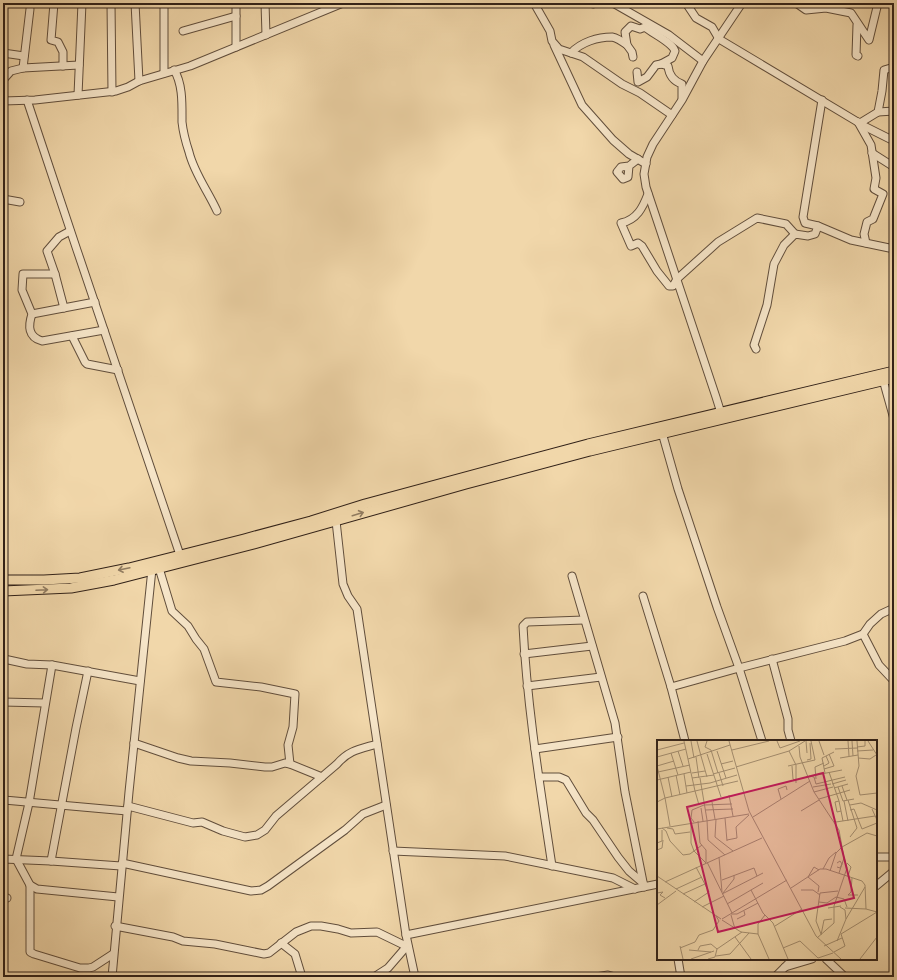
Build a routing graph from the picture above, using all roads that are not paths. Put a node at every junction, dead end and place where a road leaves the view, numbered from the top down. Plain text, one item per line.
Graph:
1 (54, 3) edge
2 (82, 3) edge
3 (111, 3) edge
4 (135, 3) edge
5 (164, 3) edge
6 (236, 3) edge
7 (266, 3) edge
8 (342, 3) edge
9 (534, 3) edge
10 (591, 3) edge
11 (596, 3) edge
12 (613, 3) edge
13 (686, 3) edge
14 (796, 3) edge
15 (878, 3) edge
16 (738, 5) edge
17 (30, 10) dead end
18 (236, 16) junction
19 (857, 22) junction
20 (183, 31) dead end
21 (266, 35) junction
22 (719, 39) junction
23 (552, 41) junction
24 (627, 45) junction
25 (236, 48) junction
26 (3, 53) edge
27 (571, 53) junction
28 (24, 56) junction
29 (633, 56) dead end
30 (858, 56) dead end
31 (703, 61) junction
32 (661, 64) junction
33 (63, 66) junction
34 (79, 66) junction
35 (894, 67) edge
36 (23, 68) junction
37 (174, 70) junction
38 (637, 72) dead end
39 (164, 73) junction
40 (3, 80) edge
41 (138, 82) junction
42 (112, 92) junction
43 (78, 95) junction
44 (27, 100) junction
45 (682, 100) junction
46 (822, 100) junction
47 (3, 102) edge
48 (894, 111) edge
49 (878, 112) junction
50 (672, 115) junction
51 (859, 123) junction
52 (894, 141) edge
53 (872, 153) junction
54 (638, 159) junction
55 (646, 164) junction
56 (629, 166) dead end
57 (894, 166) edge
58 (648, 194) junction
59 (3, 200) edge
60 (20, 202) dead end
61 (217, 211) dead end
62 (818, 226) junction
63 (70, 231) junction
64 (795, 234) junction
65 (866, 243) junction
66 (894, 249) edge
67 (55, 274) junction
68 (677, 279) junction
69 (95, 302) junction
70 (64, 308) junction
71 (32, 314) junction
72 (104, 330) junction
73 (72, 336) junction
74 (756, 349) dead end
75 (118, 370) junction
76 (894, 371) edge
77 (882, 378) junction
78 (894, 378) edge
79 (721, 413) junction
80 (894, 419) edge
81 (661, 431) junction
82 (336, 521) junction
83 (180, 555) junction
84 (156, 568) junction
85 (572, 576) dead end
86 (3, 580) edge
87 (3, 591) edge
88 (643, 596) dead end
89 (894, 608) edge
90 (584, 620) junction
91 (863, 634) junction
92 (592, 646) junction
93 (524, 654) junction
94 (772, 659) junction
95 (3, 660) edge
96 (52, 666) junction
97 (739, 668) junction
98 (88, 671) junction
99 (601, 676) junction
100 (140, 681) junction
101 (894, 681) edge
102 (527, 686) junction
103 (670, 687) junction
104 (3, 702) edge
105 (45, 703) junction
106 (618, 737) junction
107 (685, 740) edge
108 (762, 740) edge
109 (791, 740) edge
110 (134, 743) junction
111 (377, 744) junction
112 (534, 749) junction
113 (290, 764) junction
114 (322, 777) junction
115 (539, 777) junction
116 (4, 800) dead end
117 (29, 803) junction
118 (386, 805) junction
119 (61, 806) junction
120 (127, 809) junction
121 (393, 851) junction
122 (877, 857) edge
123 (894, 857) edge
124 (3, 859) edge
125 (14, 859) junction
126 (51, 860) junction
127 (122, 865) junction
128 (552, 866) junction
129 (894, 871) edge
130 (657, 884) edge
131 (30, 885) junction
132 (644, 885) junction
133 (877, 885) edge
134 (636, 889) junction
135 (118, 897) junction
136 (116, 926) junction
137 (406, 935) junction
138 (281, 943) junction
139 (407, 946) junction
140 (113, 954) junction
141 (678, 960) edge
142 (792, 960) edge
143 (809, 960) edge
144 (827, 960) edge
145 (785, 967) junction
146 (112, 977) edge
147 (302, 977) edge
148 (374, 977) edge
149 (415, 977) edge
150 (596, 977) edge
151 (615, 977) edge
152 (681, 977) edge
153 (775, 977) edge
154 (845, 977) edge

1 - 33 street
2 - 34 street
3 - 42 street
4 - 41 street
5 - 39 street
6 - 18 street
7 - 21 street
8 - 21 street
9 - 23 street
10 - 11 street
12 - 31 street
13 - 22 street
14 - 19 street
15 - 19 street
16 - 22 street
17 - 28 street
18 - 20 street
18 - 25 street
19 - 30 street
21 - 25 street
22 - 31 street
22 - 46 street
23 - 27 street
23 - 54 street
24 - 27 street
24 - 29 street
24 - 32 street
25 - 37 street
26 - 28 street
27 - 50 street
28 - 36 street
31 - 45 street
32 - 38 street
32 - 45 street
33 - 34 street
33 - 36 street
34 - 43 street
35 - 49 street
36 - 40 street
37 - 39 street
37 - 61 street
39 - 41 street
41 - 42 street
42 - 43 street
43 - 44 street
44 - 47 street
44 - 63 street
45 - 50 street
46 - 51 street
46 - 62 street
48 - 49 street
49 - 51 street
50 - 55 street
51 - 52 street
51 - 53 street
53 - 57 street
53 - 65 street
54 - 55 street
54 - 56 street
55 - 58 street
58 - 68 street
58 - 68 street
59 - 60 street
62 - 64 street
62 - 65 street
63 - 67 street
63 - 69 street
64 - 68 street
64 - 74 street
65 - 66 street
67 - 70 street
67 - 71 street
68 - 79 street
69 - 70 street
69 - 72 street
70 - 71 street
71 - 73 street
72 - 73 street
72 - 75 street
73 - 75 street
75 - 83 street
76 - 77 main road
77 - 78 main road
77 - 79 main road
77 - 80 street
77 - 81 main road
79 - 81 main road
82 -> 81 main road
81 - 83 main road
81 - 97 street
82 - 84 main road
82 - 111 street
83 -> 86 main road
87 -> 84 main road
84 - 100 street
84 - 113 street
85 - 90 street
88 - 103 street
89 - 91 street
90 - 92 street
90 - 93 street
91 - 94 street
91 - 101 street
92 - 93 street
92 - 99 street
93 - 102 street
94 - 97 street
94 - 109 street
95 - 96 street
96 - 98 street
96 - 105 street
97 - 103 street
97 - 108 street
98 - 100 street
98 - 119 street
99 - 102 street
99 - 106 street
100 - 110 street
102 - 112 street
103 - 107 street
104 - 105 street
105 - 117 street
106 - 112 street
106 - 132 street
110 - 113 street
110 - 120 street
111 - 114 street
111 - 118 street
112 - 115 street
113 - 114 street
114 - 120 street
115 - 128 street
115 - 132 street
116 - 117 street
117 - 119 street
117 - 125 street
118 - 121 street
118 - 127 street
119 - 120 street
119 - 126 street
120 - 127 street
121 - 128 street
121 - 137 street
122 - 123 street
124 - 125 street
125 - 126 street
125 - 131 street
126 - 127 street
127 - 135 street
128 - 134 street
129 - 133 street
130 - 132 street
131 - 135 street
131 - 140 street
132 - 134 street
134 - 137 street
135 - 136 street
136 - 138 street
136 - 140 street
137 - 139 street
138 - 139 street
138 - 147 street
139 - 148 street
139 - 149 street
140 - 146 street
141 - 152 street
142 - 145 street
143 - 145 street
144 - 154 street
145 - 153 street
150 - 151 street

